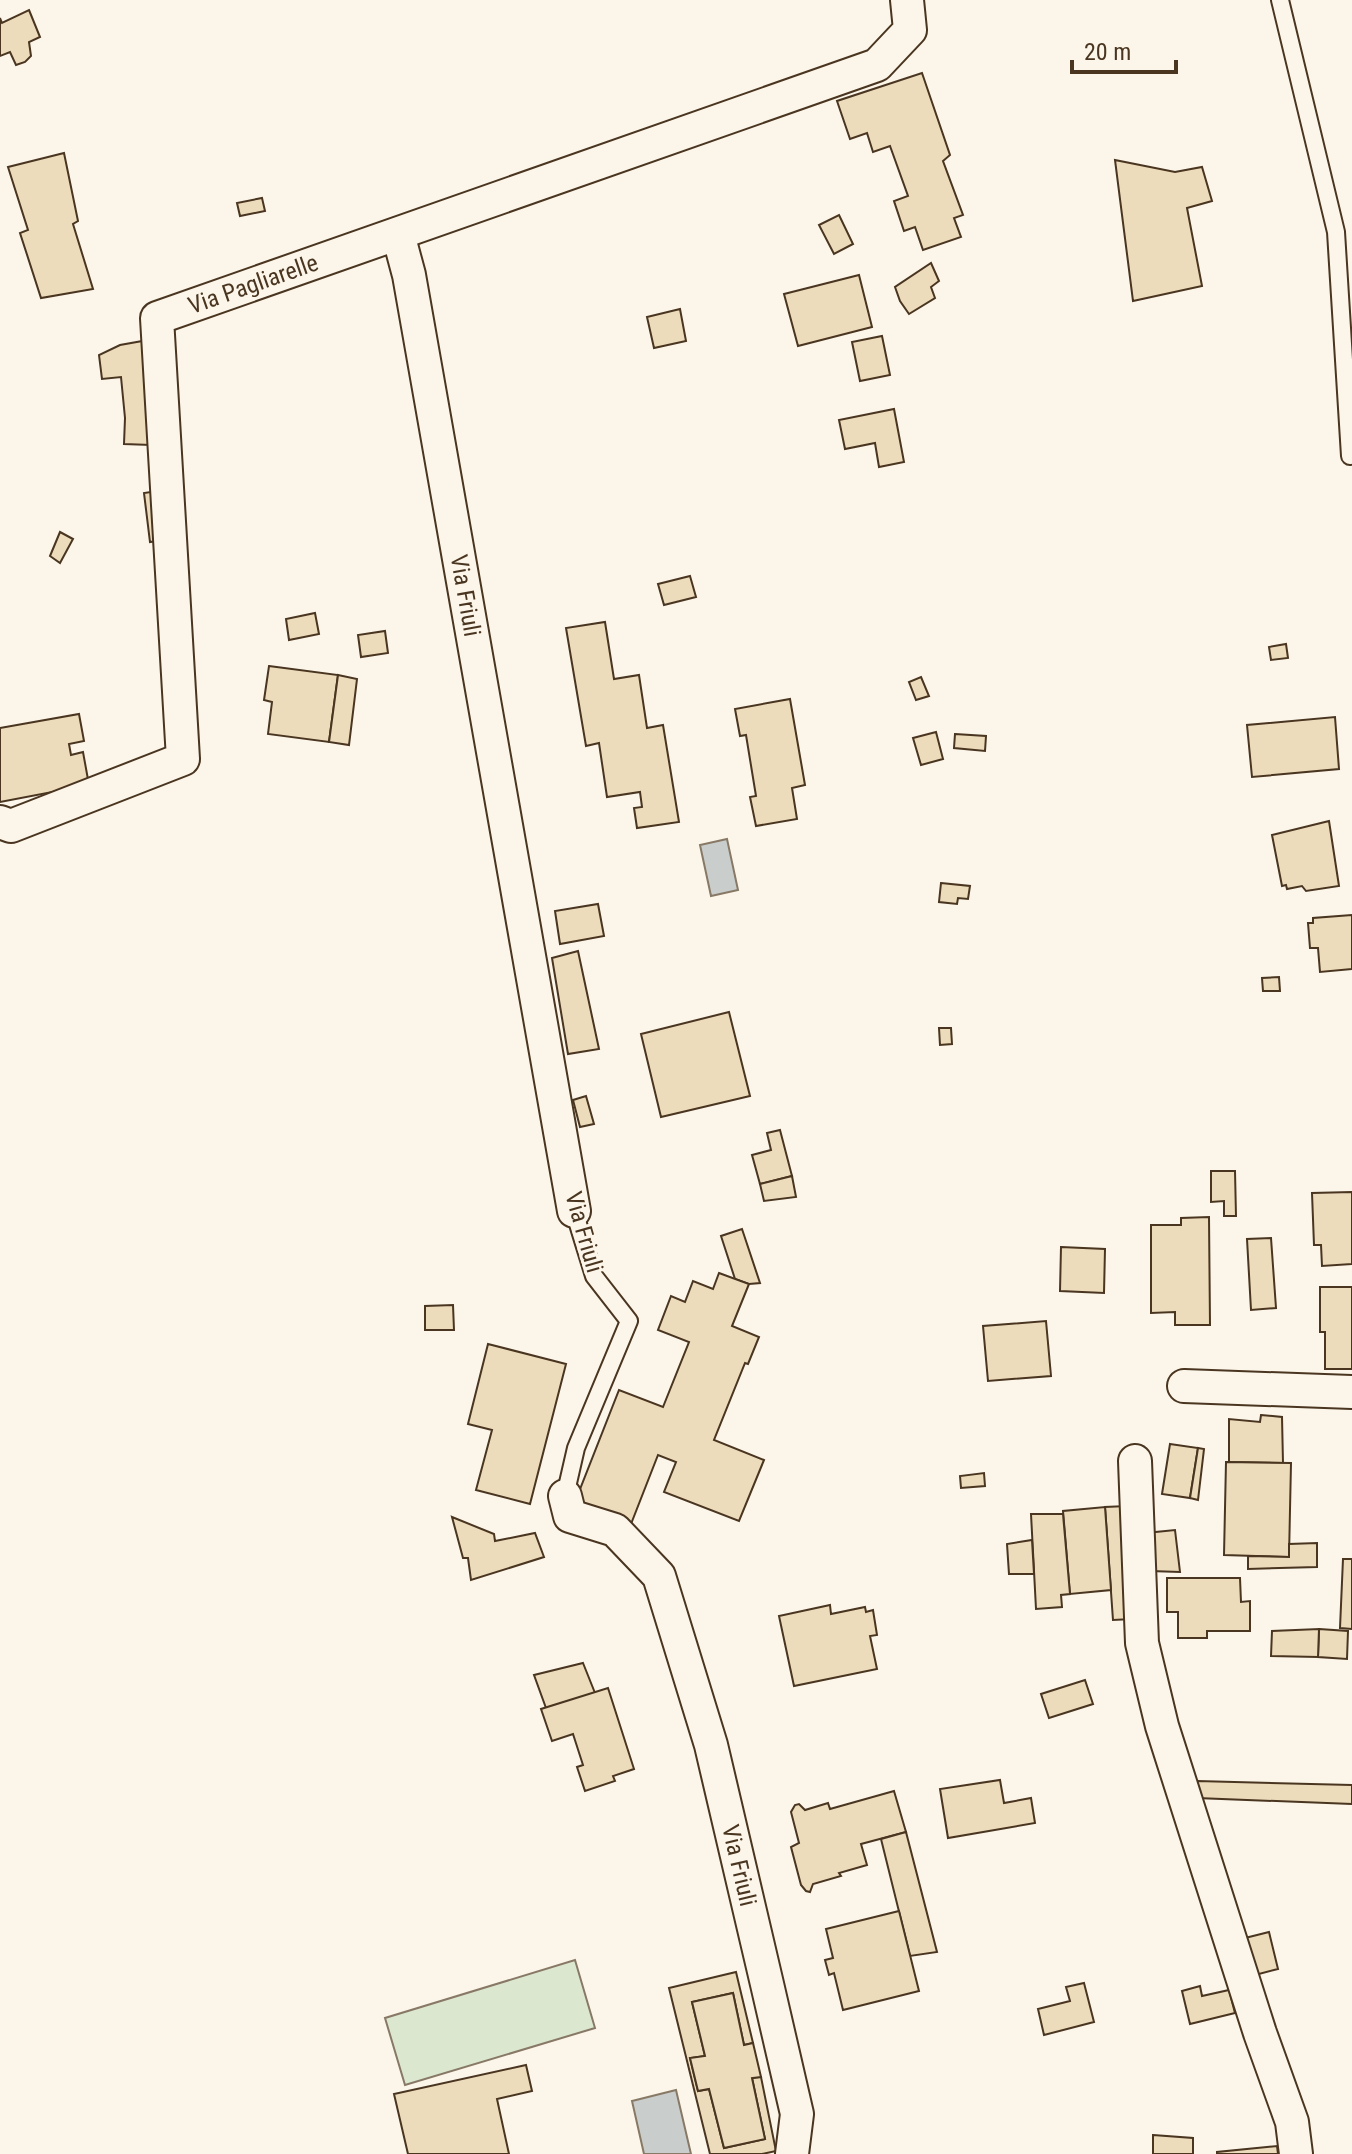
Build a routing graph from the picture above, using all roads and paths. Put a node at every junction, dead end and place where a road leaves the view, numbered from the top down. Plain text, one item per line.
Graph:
1 (907, 0) edge
2 (1280, 0) edge
3 (398, 234) junction
4 (1350, 456) dead end
5 (0, 822) edge
6 (574, 1211) joint
7 (1184, 1386) dead end
8 (1352, 1392) edge
9 (1135, 1461) dead end
10 (565, 1496) joint
11 (792, 2154) edge
12 (1296, 2154) edge

1 - 3 street, Via Pagliarelle
2 - 4 lane
3 - 5 street, Via Pagliarelle
3 - 6 street, Via Friuli
6 - 10 lane, Via Friuli
7 - 8 street
9 - 12 street
10 - 11 street, Via Friuli

